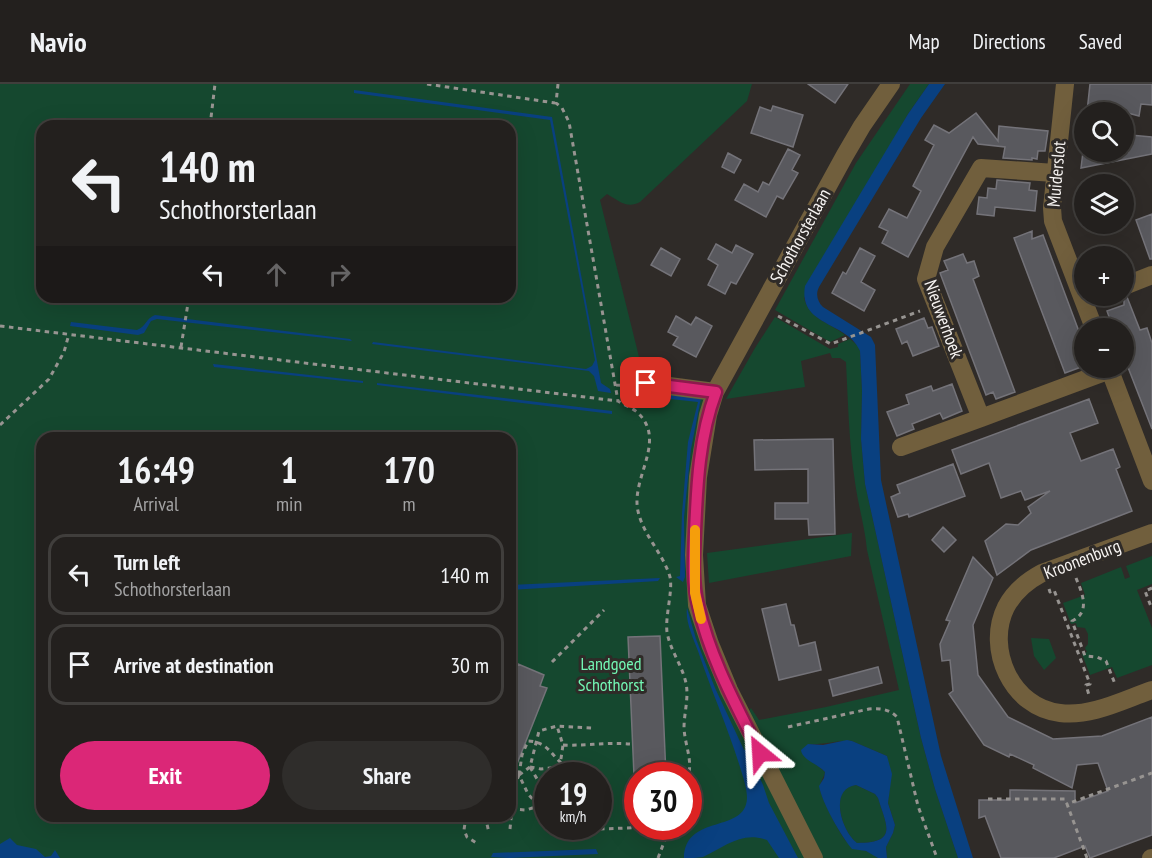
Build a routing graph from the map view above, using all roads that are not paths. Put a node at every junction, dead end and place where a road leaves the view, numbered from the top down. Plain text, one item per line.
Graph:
1 (891, 84) edge
2 (1065, 84) edge
3 (1056, 173) junction
4 (1074, 263) edge
5 (1152, 275) edge
6 (1134, 282) edge
7 (1085, 378) edge
8 (1112, 378) edge
9 (646, 383) dead end
10 (716, 392) junction
11 (981, 418) junction
12 (901, 447) dead end
13 (1152, 481) edge
14 (1152, 533) edge
15 (1152, 690) edge
16 (814, 858) edge

1 - 10 street, Schothorsterlaan
2 - 3 street, Muiderslot
3 - 4 street, Muiderslot
3 - 11 street, Nieuwerhoek
5 - 6 street
7 - 11 street
8 - 13 street
9 - 10 street
10 - 16 street, Schothorsterlaan
11 - 12 street
14 - 15 street, Kroonenburg

